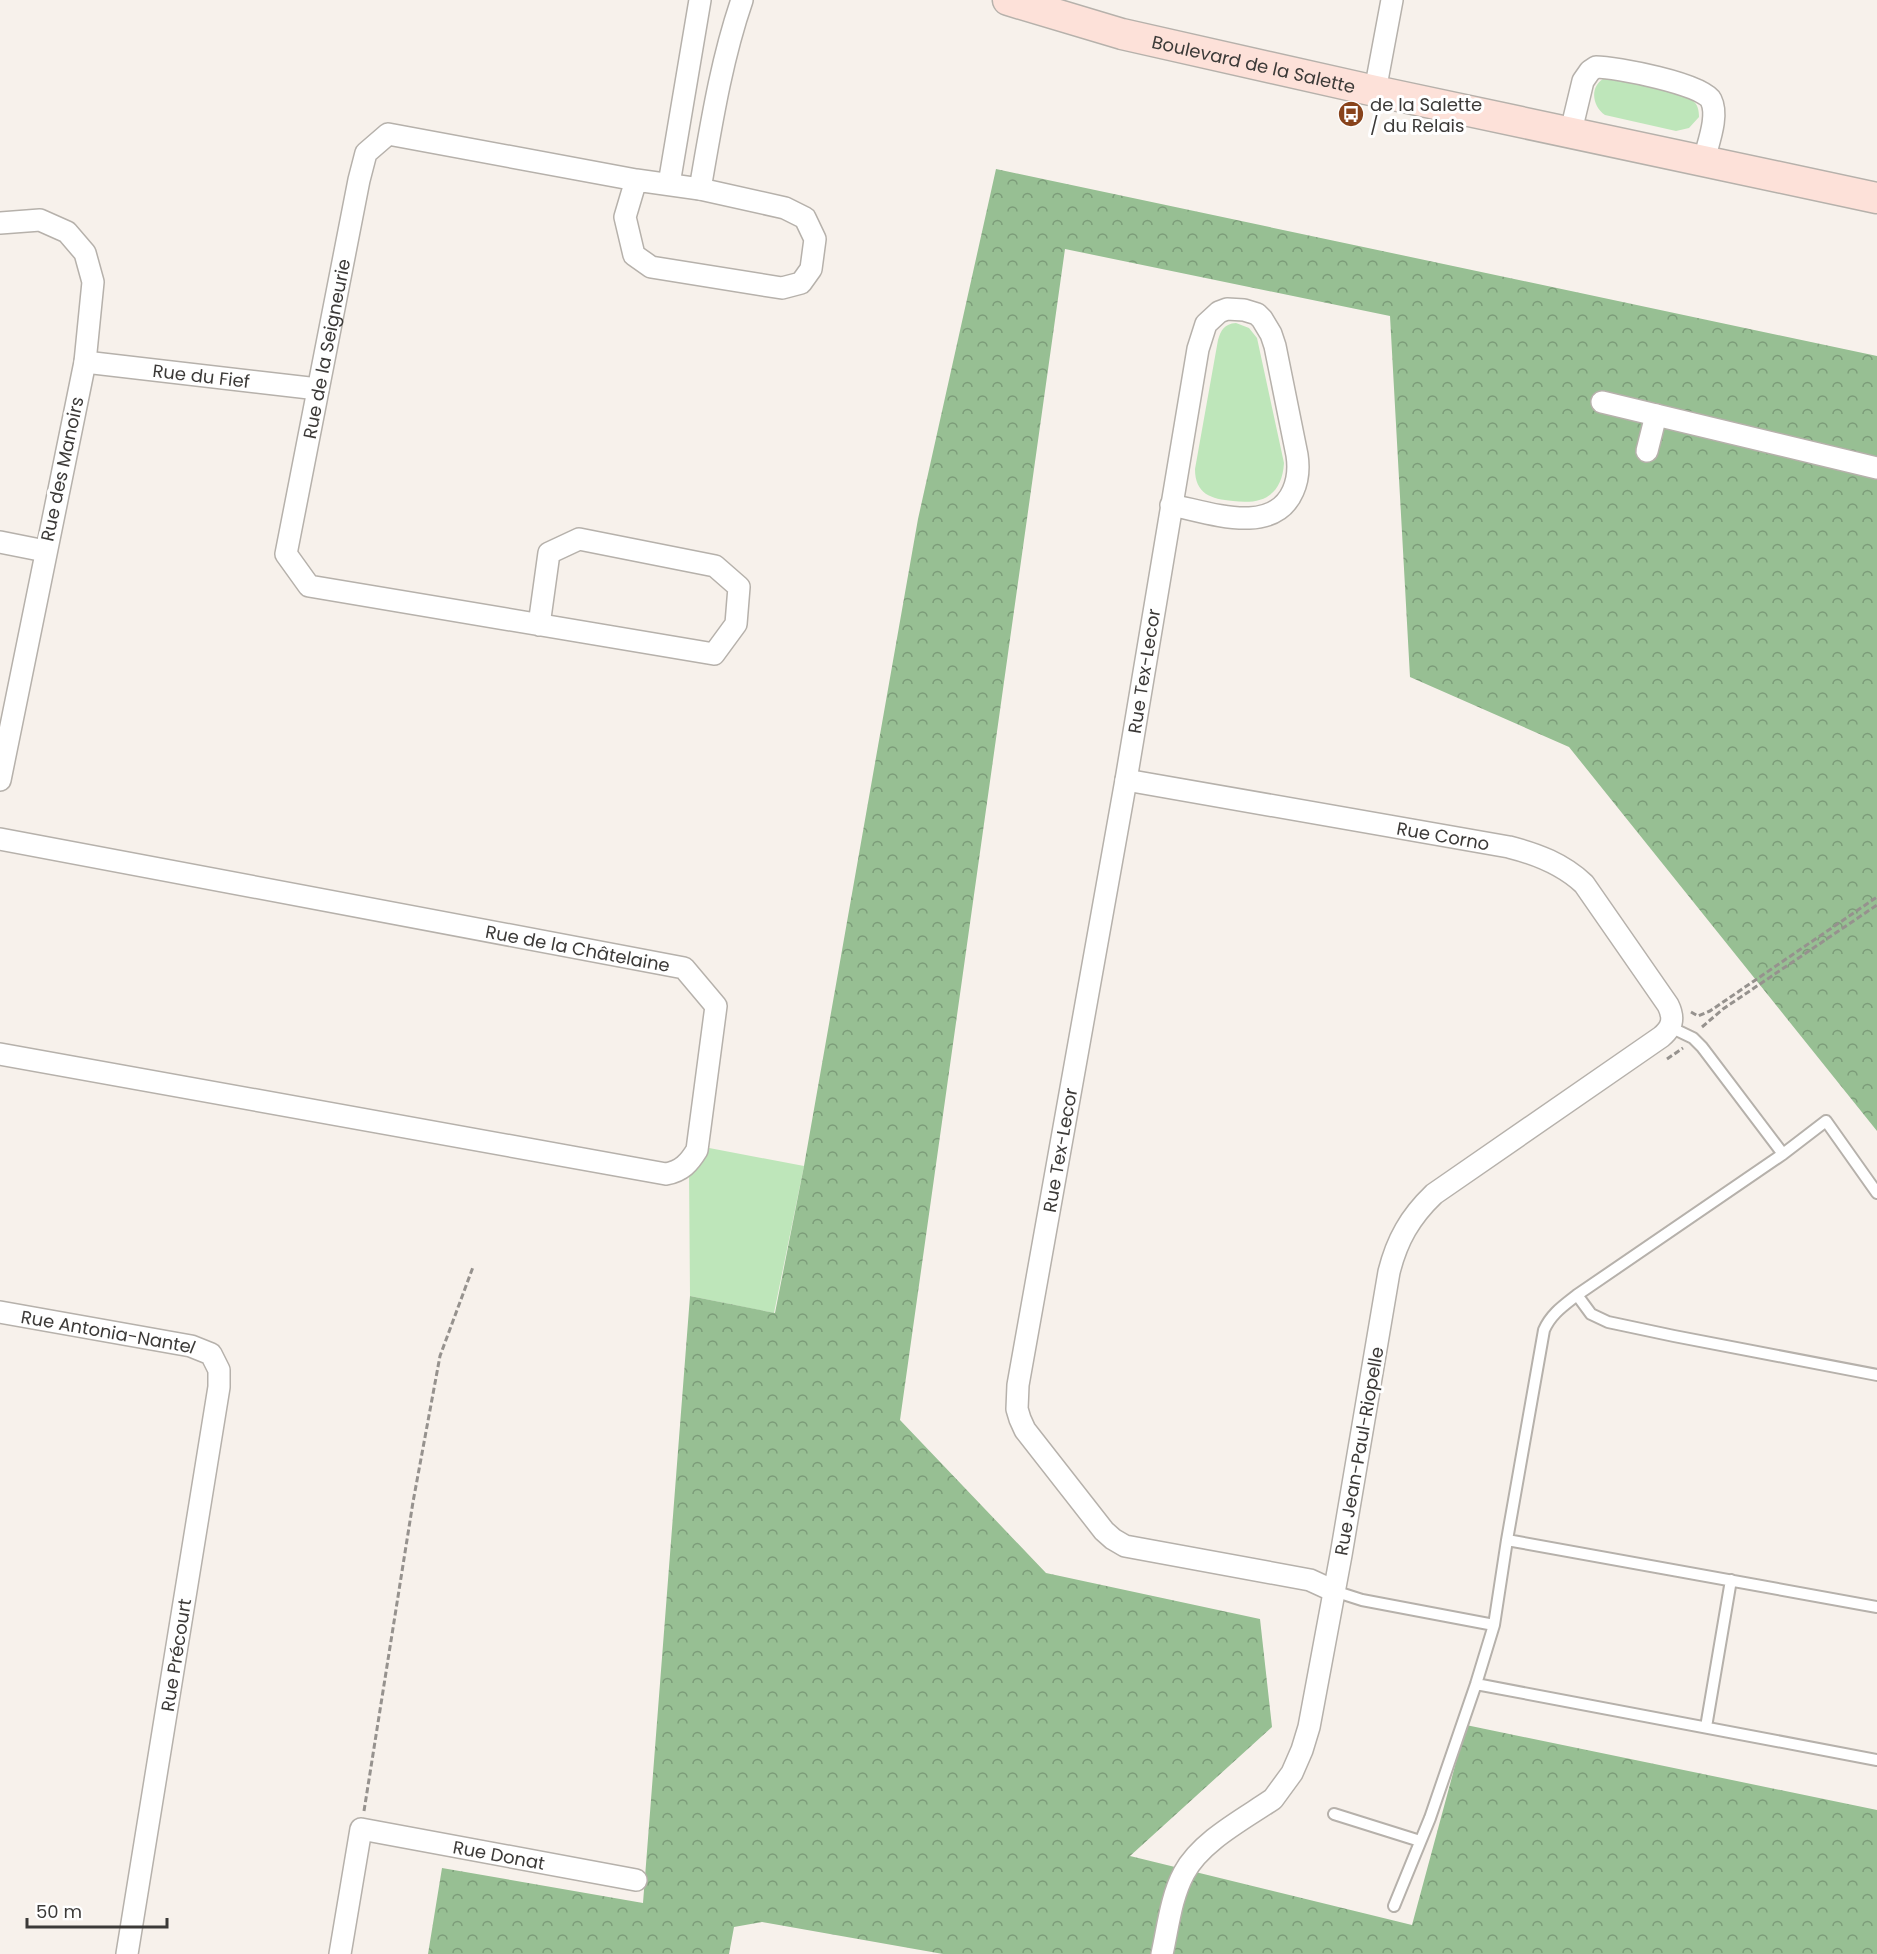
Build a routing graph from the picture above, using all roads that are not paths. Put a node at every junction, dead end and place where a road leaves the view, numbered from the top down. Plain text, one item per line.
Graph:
1 (700, 0) edge
2 (742, 0) edge
3 (1008, 0) edge
4 (1392, 0) edge
5 (1376, 91) junction
6 (1570, 131) junction
7 (1704, 160) junction
8 (636, 180) junction
9 (669, 184) junction
10 (700, 189) junction
11 (1877, 198) edge
12 (0, 223) edge
13 (85, 362) junction
14 (318, 389) junction
15 (1602, 402) dead end
16 (1656, 415) junction
17 (1647, 451) dead end
18 (1877, 468) edge
19 (1171, 505) junction
20 (0, 542) edge
21 (45, 551) junction
22 (539, 625) junction
23 (0, 780) edge
24 (1126, 780) junction
25 (0, 839) edge
26 (1670, 1027) junction
27 (0, 1054) edge
28 (1782, 1154) junction
29 (1877, 1193) edge
30 (1577, 1295) junction
31 (0, 1312) edge
32 (214, 1357) joint
33 (1877, 1375) edge
34 (1507, 1540) junction
35 (1731, 1580) junction
36 (1334, 1592) junction
37 (1877, 1607) edge
38 (1494, 1625) junction
39 (1476, 1684) junction
40 (1706, 1727) junction
41 (1877, 1760) edge
42 (1334, 1814) dead end
43 (1420, 1841) junction
44 (636, 1880) dead end
45 (1394, 1906) dead end
46 (127, 1954) edge
47 (340, 1954) edge
48 (1162, 1954) edge

1 - 9 street
2 - 10 street
3 - 5 street, Boulevard de la Salette
4 - 5 street
5 - 6 street, Boulevard de la Salette
6 - 7 street, Boulevard de la Salette
6 - 7 street
7 - 11 street, Boulevard de la Salette
8 - 9 street, Rue de la Seigneurie
8 - 10 street, Rue de la Seigneurie
8 - 14 street, Rue de la Seigneurie
9 - 10 street, Rue de la Seigneurie
12 - 13 street, Rue des Manoirs
13 - 14 street, Rue du Fief
13 - 21 street, Rue des Manoirs
14 - 22 street, Rue de la Seigneurie
15 - 16 street
16 - 17 street
16 - 18 street
19 - 19 street, Rue Tex-Lecor
19 - 24 street, Rue Tex-Lecor
20 - 21 street
21 - 23 street, Rue des Manoirs
22 - 22 street, Rue de la Seigneurie
24 - 26 street, Rue Corno
24 - 36 street, Rue Tex-Lecor
25 - 27 street, Rue de la Châtelaine
26 - 28 lane
26 - 36 street, Rue Jean-Paul-Riopelle
28 - 29 lane
28 - 30 lane
30 - 33 lane
30 - 34 lane
31 - 32 street, Rue Antonia-Nantel
32 - 46 street, Rue Précourt
34 - 35 lane
34 - 38 lane
35 - 37 lane
35 - 40 lane
36 - 38 lane
36 - 48 street, Rue Jean-Paul-Riopelle
38 - 39 lane
39 - 40 lane
39 - 43 lane
40 - 41 lane
42 - 43 lane
43 - 45 lane
44 - 47 street, Rue Donat

